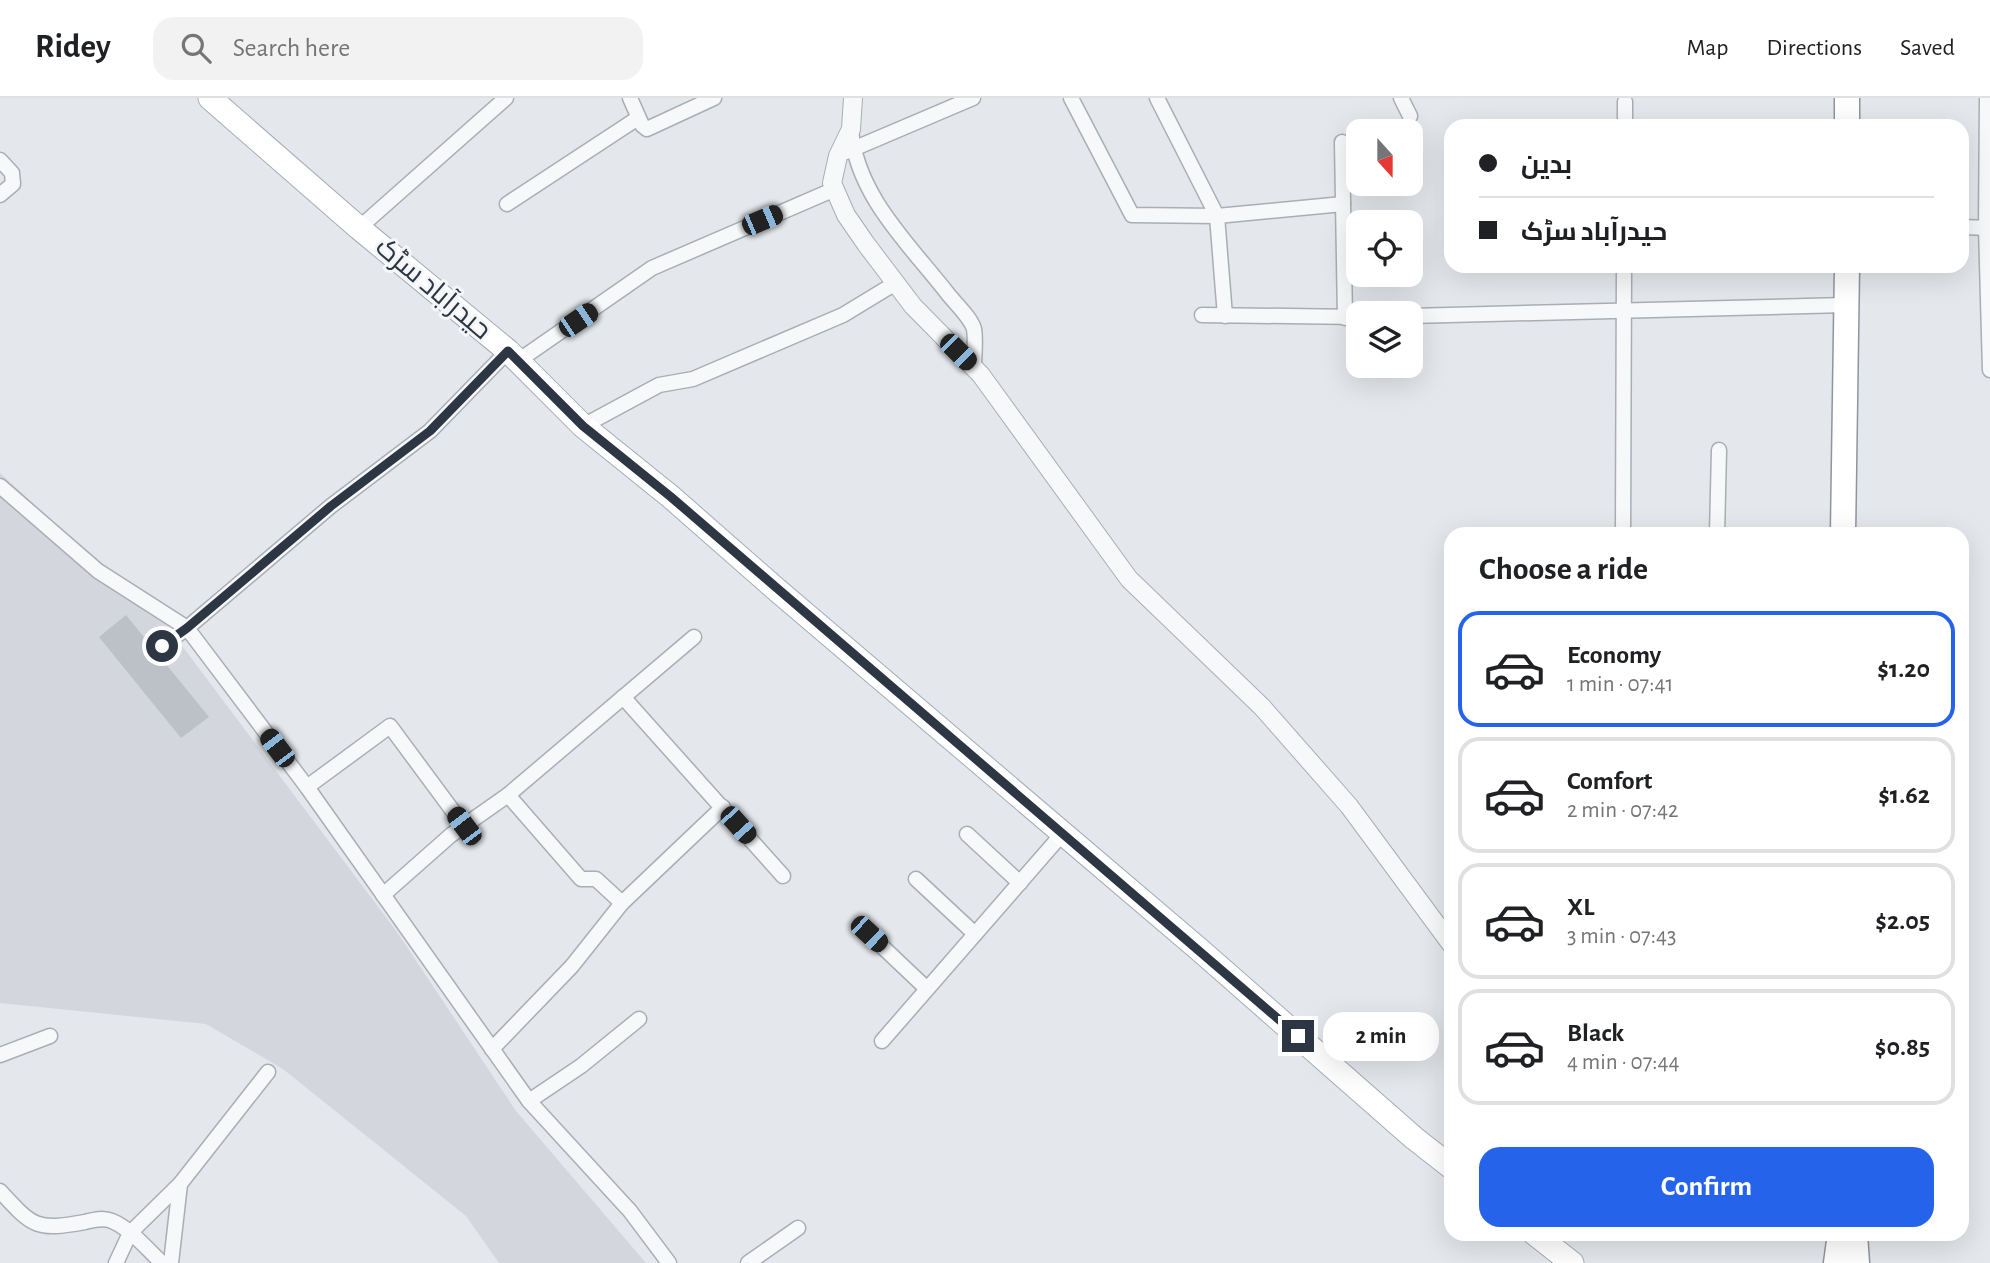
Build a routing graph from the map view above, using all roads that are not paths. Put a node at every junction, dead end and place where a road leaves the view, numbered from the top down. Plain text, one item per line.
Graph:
1 (210, 98) edge
2 (506, 98) edge
3 (630, 98) edge
4 (714, 98) edge
5 (853, 98) edge
6 (973, 98) edge
7 (1071, 98) edge
8 (1157, 98) edge
9 (1401, 98) edge
10 (1847, 98) edge
11 (1987, 98) edge
12 (1625, 102) dead end
13 (1410, 116) dead end
14 (638, 118) junction
15 (1625, 119) edge
16 (1847, 119) edge
17 (1342, 142) dead end
18 (845, 152) junction
19 (0, 160) edge
20 (835, 189) junction
21 (0, 195) edge
22 (507, 204) dead end
23 (1343, 204) junction
24 (1217, 216) junction
25 (359, 228) junction
26 (1969, 228) edge
27 (1988, 228) edge
28 (1623, 273) edge
29 (1847, 273) edge
30 (894, 284) junction
31 (1350, 301) edge
32 (1846, 305) junction
33 (1623, 310) junction
34 (1202, 315) dead end
35 (1225, 316) junction
36 (1423, 316) edge
37 (1346, 317) edge
38 (513, 356) junction
39 (974, 367) junction
40 (1990, 370) edge
41 (583, 426) junction
42 (1719, 450) dead end
43 (0, 486) edge
44 (1623, 527) edge
45 (1717, 527) edge
46 (1843, 527) edge
47 (187, 628) junction
48 (694, 637) dead end
49 (162, 646) dead end
50 (623, 698) junction
51 (307, 787) junction
52 (508, 795) junction
53 (723, 807) junction
54 (464, 826) junction
55 (1063, 833) junction
56 (967, 834) dead end
57 (783, 876) dead end
58 (916, 879) dead end
59 (1020, 883) junction
60 (383, 895) junction
61 (622, 903) junction
62 (869, 934) dead end
63 (975, 934) junction
64 (1444, 935) edge
65 (928, 989) junction
66 (639, 1019) dead end
67 (50, 1035) dead end
68 (883, 1041) dead end
69 (492, 1049) junction
70 (0, 1055) edge
71 (268, 1073) dead end
72 (529, 1101) junction
73 (1444, 1162) edge
74 (180, 1184) junction
75 (0, 1191) edge
76 (798, 1228) dead end
77 (130, 1233) junction
78 (1544, 1241) edge
79 (1839, 1241) edge
80 (1855, 1241) edge
81 (116, 1263) edge
82 (162, 1263) edge
83 (171, 1263) edge
84 (669, 1263) edge
85 (748, 1263) edge
86 (1573, 1263) edge
87 (1589, 1263) edge
88 (1836, 1263) edge
89 (1857, 1263) edge

1 - 25 main road, حیدرآباد سڑک
2 - 25 street
3 - 14 street
4 - 14 street
5 - 18 street
6 - 18 street
7 - 24 street
8 - 24 street
9 - 13 street
10 - 16 highway
11 - 27 street
12 - 15 street
14 - 22 street
17 - 23 street
18 - 20 street
18 - 39 street
19 - 21 street
20 - 30 street
20 - 38 street
23 - 24 street
23 - 31 street
24 - 35 street
25 - 38 main road, حیدرآباد سڑک
26 - 27 street
27 - 40 street
28 - 33 street
29 - 32 highway
30 - 39 street
30 - 41 street
32 - 33 street
32 - 46 highway
33 - 36 street
33 - 44 street
34 - 35 street
35 - 37 street
38 - 41 main road, حیدرآباد سڑک
38 - 47 street
39 - 64 street
41 - 55 main road, حیدرآباد سڑک
42 - 45 street
43 - 47 street
47 - 49 street
47 - 51 street
48 - 50 street
50 - 52 street
50 - 53 street
51 - 54 street
51 - 60 street
52 - 54 street
52 - 61 street
53 - 57 street
53 - 61 street
54 - 60 street
55 - 59 street
55 - 73 main road, حیدرآباد سڑک
56 - 59 street
58 - 63 street
59 - 63 street
60 - 69 street
61 - 69 street
62 - 65 street
63 - 65 street
65 - 68 street
66 - 72 street
67 - 70 street
69 - 72 street
71 - 74 street
72 - 84 street
74 - 77 street
74 - 83 street
75 - 77 street
76 - 85 street
77 - 81 street
77 - 82 street
78 - 86 main road
79 - 88 highway
80 - 89 highway
86 - 87 main road

